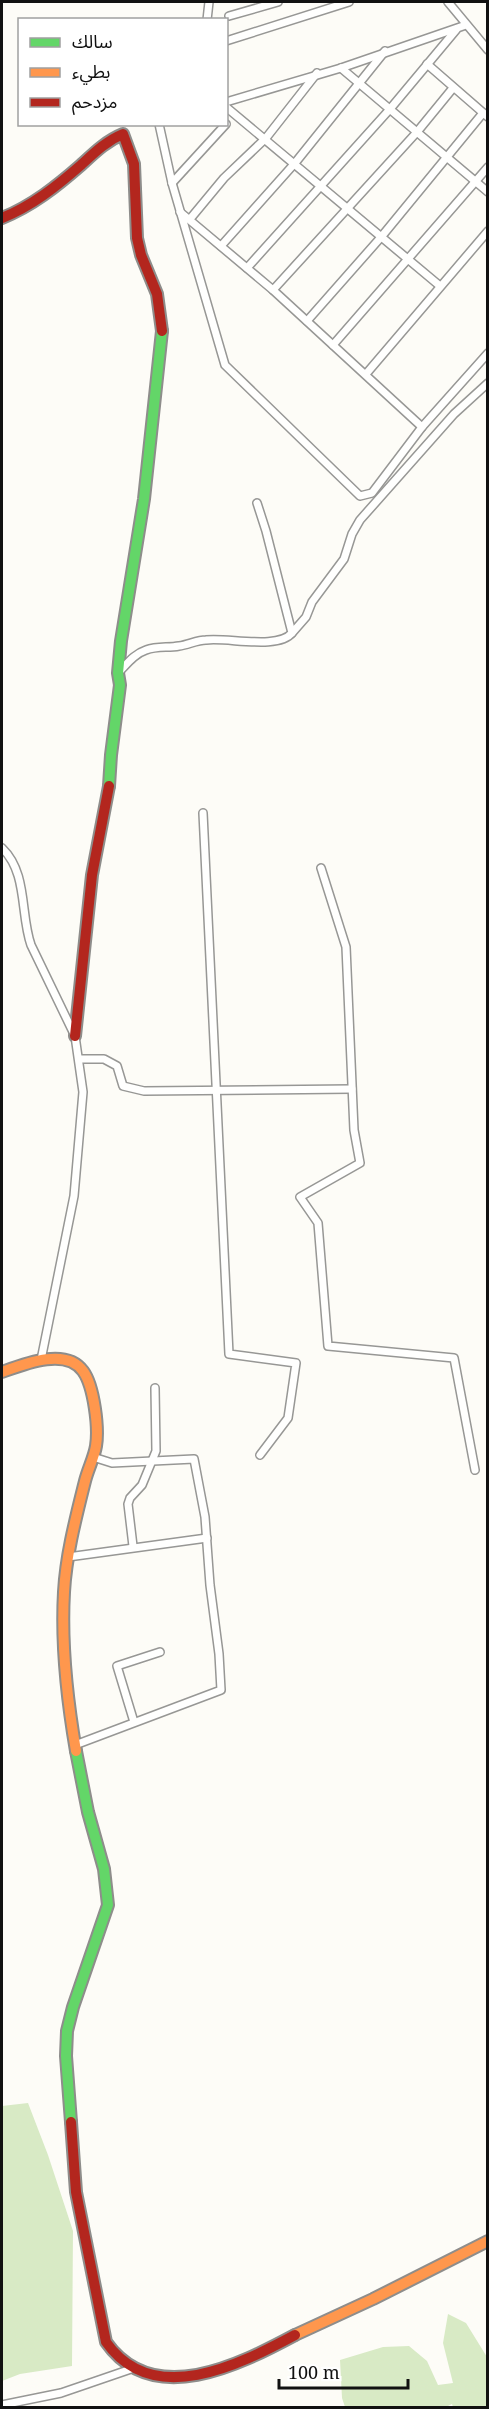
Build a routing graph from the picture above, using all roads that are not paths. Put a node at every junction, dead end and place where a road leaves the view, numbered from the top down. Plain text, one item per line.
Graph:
1 (209, 2) edge
2 (278, 2) edge
3 (349, 2) edge
4 (448, 2) edge
5 (229, 16) dead end
6 (207, 18) edge
7 (466, 25) junction
8 (456, 30) junction
9 (228, 40) edge
10 (488, 50) edge
11 (385, 51) junction
12 (427, 64) junction
13 (341, 68) junction
14 (317, 73) junction
15 (358, 82) junction
16 (453, 88) junction
17 (228, 101) edge
18 (228, 108) edge
19 (390, 109) junction
20 (236, 113) junction
21 (485, 115) edge
22 (228, 122) edge
23 (159, 126) edge
24 (224, 126) edge
25 (417, 132) junction
26 (266, 138) junction
27 (447, 158) junction
28 (295, 163) junction
29 (488, 167) edge
30 (476, 182) junction
31 (172, 183) junction
32 (322, 185) junction
33 (488, 192) edge
34 (348, 209) junction
35 (180, 212) junction
36 (2, 218) edge
37 (190, 219) junction
38 (488, 231) edge
39 (382, 236) junction
40 (221, 246) junction
41 (408, 258) junction
42 (247, 268) junction
43 (440, 286) junction
44 (273, 290) junction
45 (307, 321) junction
46 (333, 345) junction
47 (488, 353) edge
48 (366, 374) junction
49 (488, 383) edge
50 (422, 427) junction
51 (257, 503) dead end
52 (292, 633) junction
53 (118, 673) junction
54 (203, 813) dead end
55 (2, 848) edge
56 (321, 868) dead end
57 (75, 1036) junction
58 (79, 1059) junction
59 (352, 1089) junction
60 (216, 1090) junction
61 (41, 1360) junction
62 (2, 1372) edge
63 (155, 1388) dead end
64 (260, 1455) dead end
65 (93, 1457) junction
66 (153, 1460) junction
67 (475, 1470) dead end
68 (207, 1538) junction
69 (133, 1546) junction
70 (68, 1557) junction
71 (160, 1652) dead end
72 (134, 1722) junction
73 (75, 1744) junction
74 (488, 2241) edge
75 (131, 2369) junction
76 (2, 2405) edge

1 - 6 street
2 - 5 street
3 - 9 street
4 - 7 street
7 - 8 street
7 - 10 street
8 - 11 street
8 - 12 street
11 - 13 street
11 - 15 street
12 - 16 street
12 - 19 street
13 - 14 street
13 - 15 street
14 - 17 street
14 - 26 street
15 - 19 street
15 - 28 street
16 - 21 street
16 - 25 street
18 - 20 street
19 - 25 street
19 - 32 street
20 - 22 street
20 - 26 street
21 - 27 street
23 - 31 street
24 - 31 street
25 - 27 street
25 - 34 street
26 - 28 street
26 - 37 street
27 - 30 street
27 - 39 street
28 - 32 street
28 - 40 street
29 - 30 street
30 - 33 street
30 - 41 street
31 - 35 street
32 - 34 street
32 - 42 street
34 - 39 street
34 - 44 street
35 - 37 street
35 - 50 street
36 - 53 street
37 - 40 street
38 - 43 street
39 - 41 street
39 - 45 street
40 - 42 street
41 - 43 street
41 - 46 street
42 - 44 street
43 - 48 street
44 - 45 street
45 - 46 street
46 - 48 street
47 - 50 street
48 - 50 street
49 - 52 street
51 - 52 street
52 - 53 street
53 - 57 street
54 - 60 street
55 - 57 street
56 - 59 street
57 - 58 street
58 - 60 street
58 - 61 street
59 - 60 street
59 - 67 street
60 - 64 street
61 - 62 street
61 - 65 street
63 - 66 street
65 - 66 street
65 - 70 street
66 - 68 street
66 - 69 street
68 - 69 street
68 - 72 street
69 - 70 street
70 - 73 street
71 - 72 street
72 - 73 street
73 - 75 street
74 - 75 street
75 - 76 street

